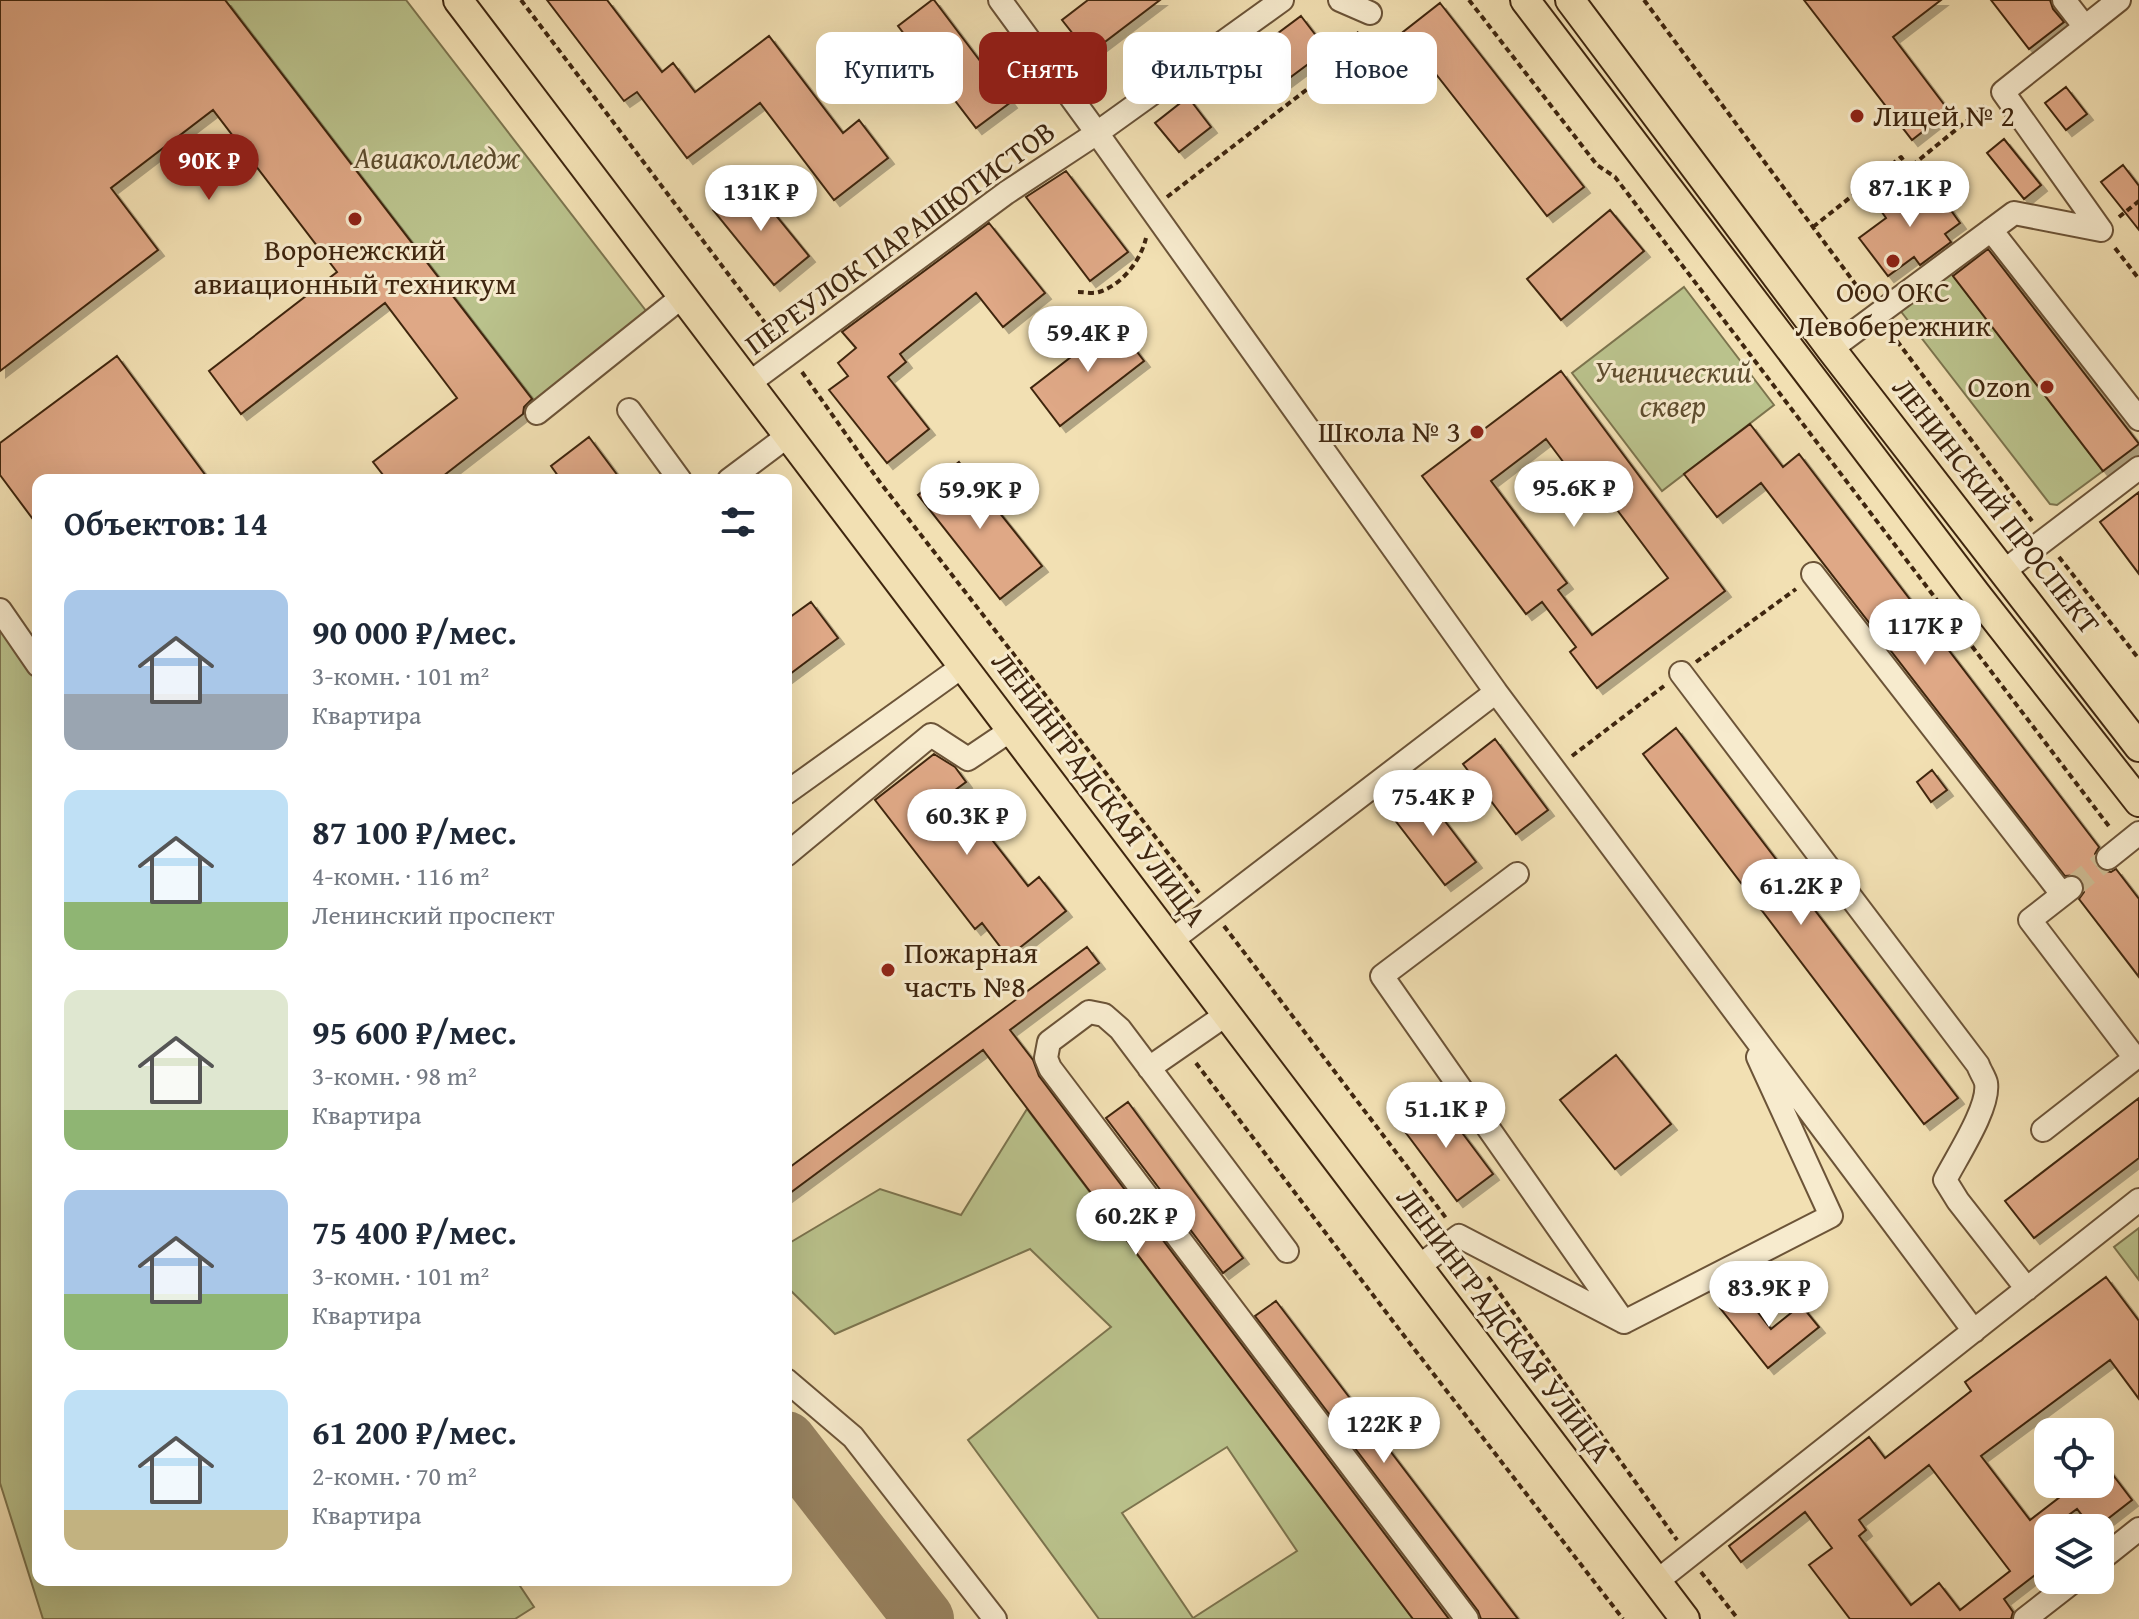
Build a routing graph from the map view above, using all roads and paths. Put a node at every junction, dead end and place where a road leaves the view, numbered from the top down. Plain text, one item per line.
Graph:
1 (458, 0) edge
2 (521, 0) edge
3 (1000, 0) edge
4 (1282, 0) edge
5 (1340, 0) edge
6 (1469, 0) edge
7 (1525, 0) edge
8 (1570, 0) edge
9 (2064, 0) edge
10 (2119, 0) edge
11 (1370, 13) joint
12 (2085, 27) junction
13 (2003, 92) junction
14 (1097, 133) junction
15 (1151, 209) junction
16 (1813, 227) dead end
17 (1991, 230) junction
18 (2101, 230) junction
19 (2139, 279) edge
20 (1078, 292) dead end
21 (683, 296) junction
22 (1831, 349) junction
23 (789, 355) junction
24 (748, 384) junction
25 (629, 410) dead end
26 (537, 413) dead end
27 (2139, 419) edge
28 (789, 435) junction
29 (676, 474) edge
30 (737, 474) edge
31 (2136, 475) edge
32 (2004, 571) junction
33 (1813, 574) dead end
34 (0, 610) edge
35 (32, 656) edge
36 (963, 666) junction
37 (1681, 673) dead end
38 (1496, 692) junction
39 (1011, 730) junction
40 (2139, 747) edge
41 (792, 789) edge
42 (2139, 802) edge
43 (2123, 846) edge
44 (792, 850) edge
45 (1517, 874) dead end
46 (1212, 910) junction
47 (1171, 941) junction
48 (1227, 1014) junction
49 (1739, 1016) junction
50 (1182, 1045) junction
51 (1149, 1068) junction
52 (2043, 1130) dead end
53 (2139, 1200) edge
54 (1459, 1236) junction
55 (1287, 1251) dead end
56 (1418, 1267) junction
57 (1487, 1274) dead end
58 (2027, 1289) junction
59 (1624, 1322) junction
60 (1974, 1331) junction
61 (792, 1385) edge
62 (2139, 1529) edge
63 (2114, 1549) edge
64 (1689, 1556) junction
65 (1656, 1582) junction
66 (2057, 1594) edge
67 (995, 1619) edge
68 (1467, 1619) edge
69 (1623, 1619) edge
70 (1685, 1619) edge
71 (1738, 1619) edge
72 (2025, 1619) edge

1 - 21 main road, ЛЕНИНГРАДСКАЯ УЛИЦА
2 - 23 path
3 - 14 street
4 - 14 street, ПЕРЕУЛОК ПАРАШЮТИСТОВ
5 - 11 street
6 - 43 path
7 - 42 main road
8 - 22 main road, ЛЕНИНСКИЙ ПРОСПЕКТ
9 - 12 street
10 - 12 street
11 - 15 path
12 - 13 street
13 - 16 path
13 - 18 street
14 - 15 street
14 - 23 street, ПЕРЕУЛОК ПАРАШЮТИСТОВ
15 - 20 path
15 - 38 street
17 - 18 street
17 - 22 street
17 - 27 street
18 - 19 path
21 - 24 main road, ЛЕНИНГРАДСКАЯ УЛИЦА
21 - 26 street
22 - 32 main road, ЛЕНИНСКИЙ ПРОСПЕКТ
23 - 24 street, ПЕРЕУЛОК ПАРАШЮТИСТОВ
23 - 46 path
24 - 28 main road, ЛЕНИНГРАДСКАЯ УЛИЦА
25 - 29 street
28 - 30 street
28 - 36 main road, ЛЕНИНГРАДСКАЯ УЛИЦА
31 - 32 street
32 - 40 main road, ЛЕНИНСКИЙ ПРОСПЕКТ
33 - 52 street
34 - 35 street
36 - 39 main road, ЛЕНИНГРАДСКАЯ УЛИЦА
36 - 41 street
37 - 58 street
38 - 46 street
38 - 49 street
39 - 44 street
39 - 47 main road, ЛЕНИНГРАДСКАЯ УЛИЦА
45 - 59 street
46 - 47 street
46 - 54 path
47 - 48 main road, ЛЕНИНГРАДСКАЯ УЛИЦА
48 - 50 street
48 - 56 main road, ЛЕНИНГРАДСКАЯ УЛИЦА
49 - 59 street
49 - 60 street
50 - 51 street
50 - 69 path
51 - 55 street
51 - 68 street
53 - 58 street
54 - 56 street
54 - 59 street
56 - 65 main road, ЛЕНИНГРАДСКАЯ УЛИЦА
57 - 64 path
58 - 60 street
60 - 64 street
61 - 67 street
62 - 63 street
64 - 65 street
64 - 71 path
65 - 70 main road, ЛЕНИНГРАДСКАЯ УЛИЦА
66 - 72 street

